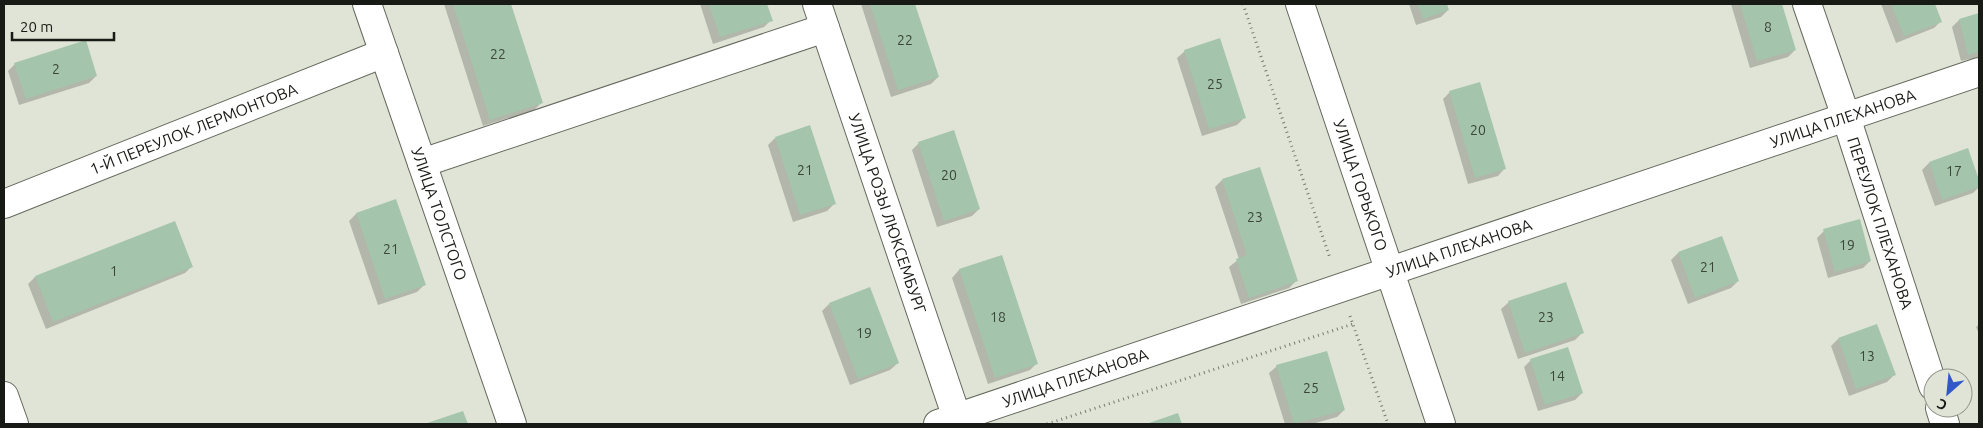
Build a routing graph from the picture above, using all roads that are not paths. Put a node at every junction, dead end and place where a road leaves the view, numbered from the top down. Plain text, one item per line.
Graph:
1 (367, 4) edge
2 (1300, 4) edge
3 (1807, 4) edge
4 (821, 16) edge
5 (384, 53) junction
6 (1979, 72) edge
7 (1846, 117) junction
8 (422, 163) junction
9 (4, 204) edge
10 (1391, 271) junction
11 (1927, 368) edge
12 (4, 396) edge
13 (951, 422) edge
14 (14, 424) edge
15 (512, 424) edge
16 (1441, 424) edge

1 - 5 street, УЛИЦА ТОЛСТОГО
2 - 10 street, УЛИЦА ГОРЬКОГО
3 - 7 street, ПЕРЕУЛОК ПЛЕХАНОВА
4 - 8 street
4 - 13 street, УЛИЦА РОЗЫ ЛЮКСЕМБУРГ
5 - 8 street, УЛИЦА ТОЛСТОГО
5 - 9 street, 1-Й ПЕРЕУЛОК ЛЕРМОНТОВА
6 - 7 street, УЛИЦА ПЛЕХАНОВА
7 - 10 street, УЛИЦА ПЛЕХАНОВА
7 - 11 street, ПЕРЕУЛОК ПЛЕХАНОВА
8 - 15 street, УЛИЦА ТОЛСТОГО
10 - 13 street, УЛИЦА ПЛЕХАНОВА
10 - 16 street, УЛИЦА ГОРЬКОГО
12 - 14 street

